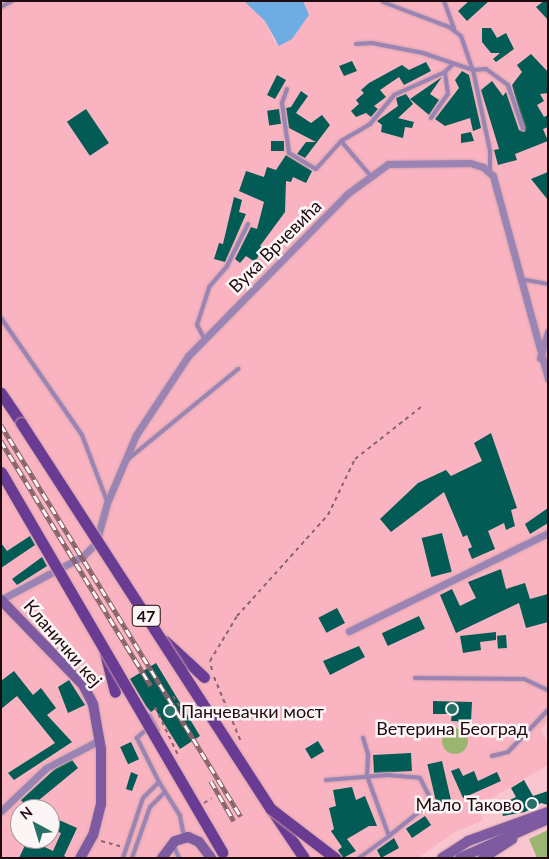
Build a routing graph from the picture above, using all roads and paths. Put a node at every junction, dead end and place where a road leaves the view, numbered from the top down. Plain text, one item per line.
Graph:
1 (12, 1) edge
2 (444, 1) edge
3 (383, 2) edge
4 (1, 7) edge
5 (454, 29) junction
6 (356, 44) dead end
7 (453, 64) junction
8 (473, 70) junction
9 (445, 72) junction
10 (287, 89) dead end
11 (431, 118) dead end
12 (523, 129) dead end
13 (340, 141) junction
14 (490, 173) junction
15 (369, 174) junction
16 (248, 224) dead end
17 (519, 279) junction
18 (548, 284) edge
19 (1, 318) edge
20 (548, 331) edge
21 (204, 338) junction
22 (540, 359) junction
23 (545, 363) edge
24 (238, 369) dead end
25 (548, 379) edge
26 (1, 393) edge
27 (421, 407) dead end
28 (123, 463) junction
29 (1, 472) edge
30 (107, 503) junction
31 (548, 533) edge
32 (2, 599) edge
33 (349, 631) dead end
34 (158, 634) junction
35 (104, 649) junction
36 (204, 677) dead end
37 (415, 678) dead end
38 (547, 687) edge
39 (115, 692) dead end
40 (174, 696) dead end
41 (156, 707) dead end
42 (548, 710) edge
43 (149, 714) dead end
44 (185, 715) dead end
45 (154, 723) junction
46 (158, 731) dead end
47 (364, 738) dead end
48 (100, 740) junction
49 (241, 752) dead end
50 (180, 754) dead end
51 (492, 756) dead end
52 (367, 776) junction
53 (326, 780) dead end
54 (159, 782) junction
55 (165, 792) junction
56 (212, 798) dead end
57 (201, 805) dead end
58 (271, 809) junction
59 (1, 811) edge
60 (548, 812) edge
61 (548, 819) edge
62 (524, 830) junction
63 (389, 836) junction
64 (92, 837) junction
65 (184, 837) junction
66 (173, 844) junction
67 (120, 846) dead end
68 (223, 856) edge
69 (80, 858) edge
70 (123, 858) edge
71 (132, 858) edge
72 (162, 858) edge
73 (179, 858) edge
74 (210, 858) edge
75 (304, 858) edge
76 (335, 858) edge
77 (359, 858) edge
78 (442, 858) edge
79 (460, 858) edge
80 (483, 858) edge

1 - 4 lane
2 - 5 lane
3 - 5 lane
5 - 8 lane
6 - 7 lane
7 - 8 lane
7 - 9 lane
8 - 12 lane
8 - 14 lane
9 - 11 lane
9 - 13 lane
10 - 13 lane
13 - 15 lane
14 - 15 street, Вука Врчевића
14 - 17 street
15 - 21 street, Вука Врчевића
16 - 21 lane
17 - 18 lane
17 - 22 street
19 - 30 lane
20 - 22 street
21 - 28 street, Вука Врчевића
22 - 23 street
23 - 25 street
24 - 28 lane
26 - 34 main road, 47, bridge
27 - 49 path
28 - 30 street, Вука Врчевића
29 - 35 main road, bridge
30 - 32 street, Вука Врчевића
31 - 33 street
32 - 48 main road, Кланички кеј
34 - 36 main road, bridge
34 - 58 main road, 47, bridge
35 - 39 main road, bridge
35 - 68 main road, bridge
37 - 38 lane
40 - 44 path
41 - 50 path
42 - 51 lane
43 - 45 lane
45 - 46 lane
45 - 54 lane
47 - 52 lane
48 - 59 street
48 - 64 main road, Кланички кеј
52 - 53 lane
52 - 63 lane
52 - 63 lane
54 - 55 lane
54 - 70 lane
55 - 65 lane
55 - 71 lane
56 - 57 path
58 - 75 main road, 47
58 - 76 main road, bridge
60 - 78 main road
61 - 62 main road
62 - 79 main road
62 - 80 main road
63 - 77 lane
64 - 67 path
64 - 69 main road, Кланички кеј
65 - 66 main road
65 - 74 main road
66 - 72 main road
66 - 73 lane

